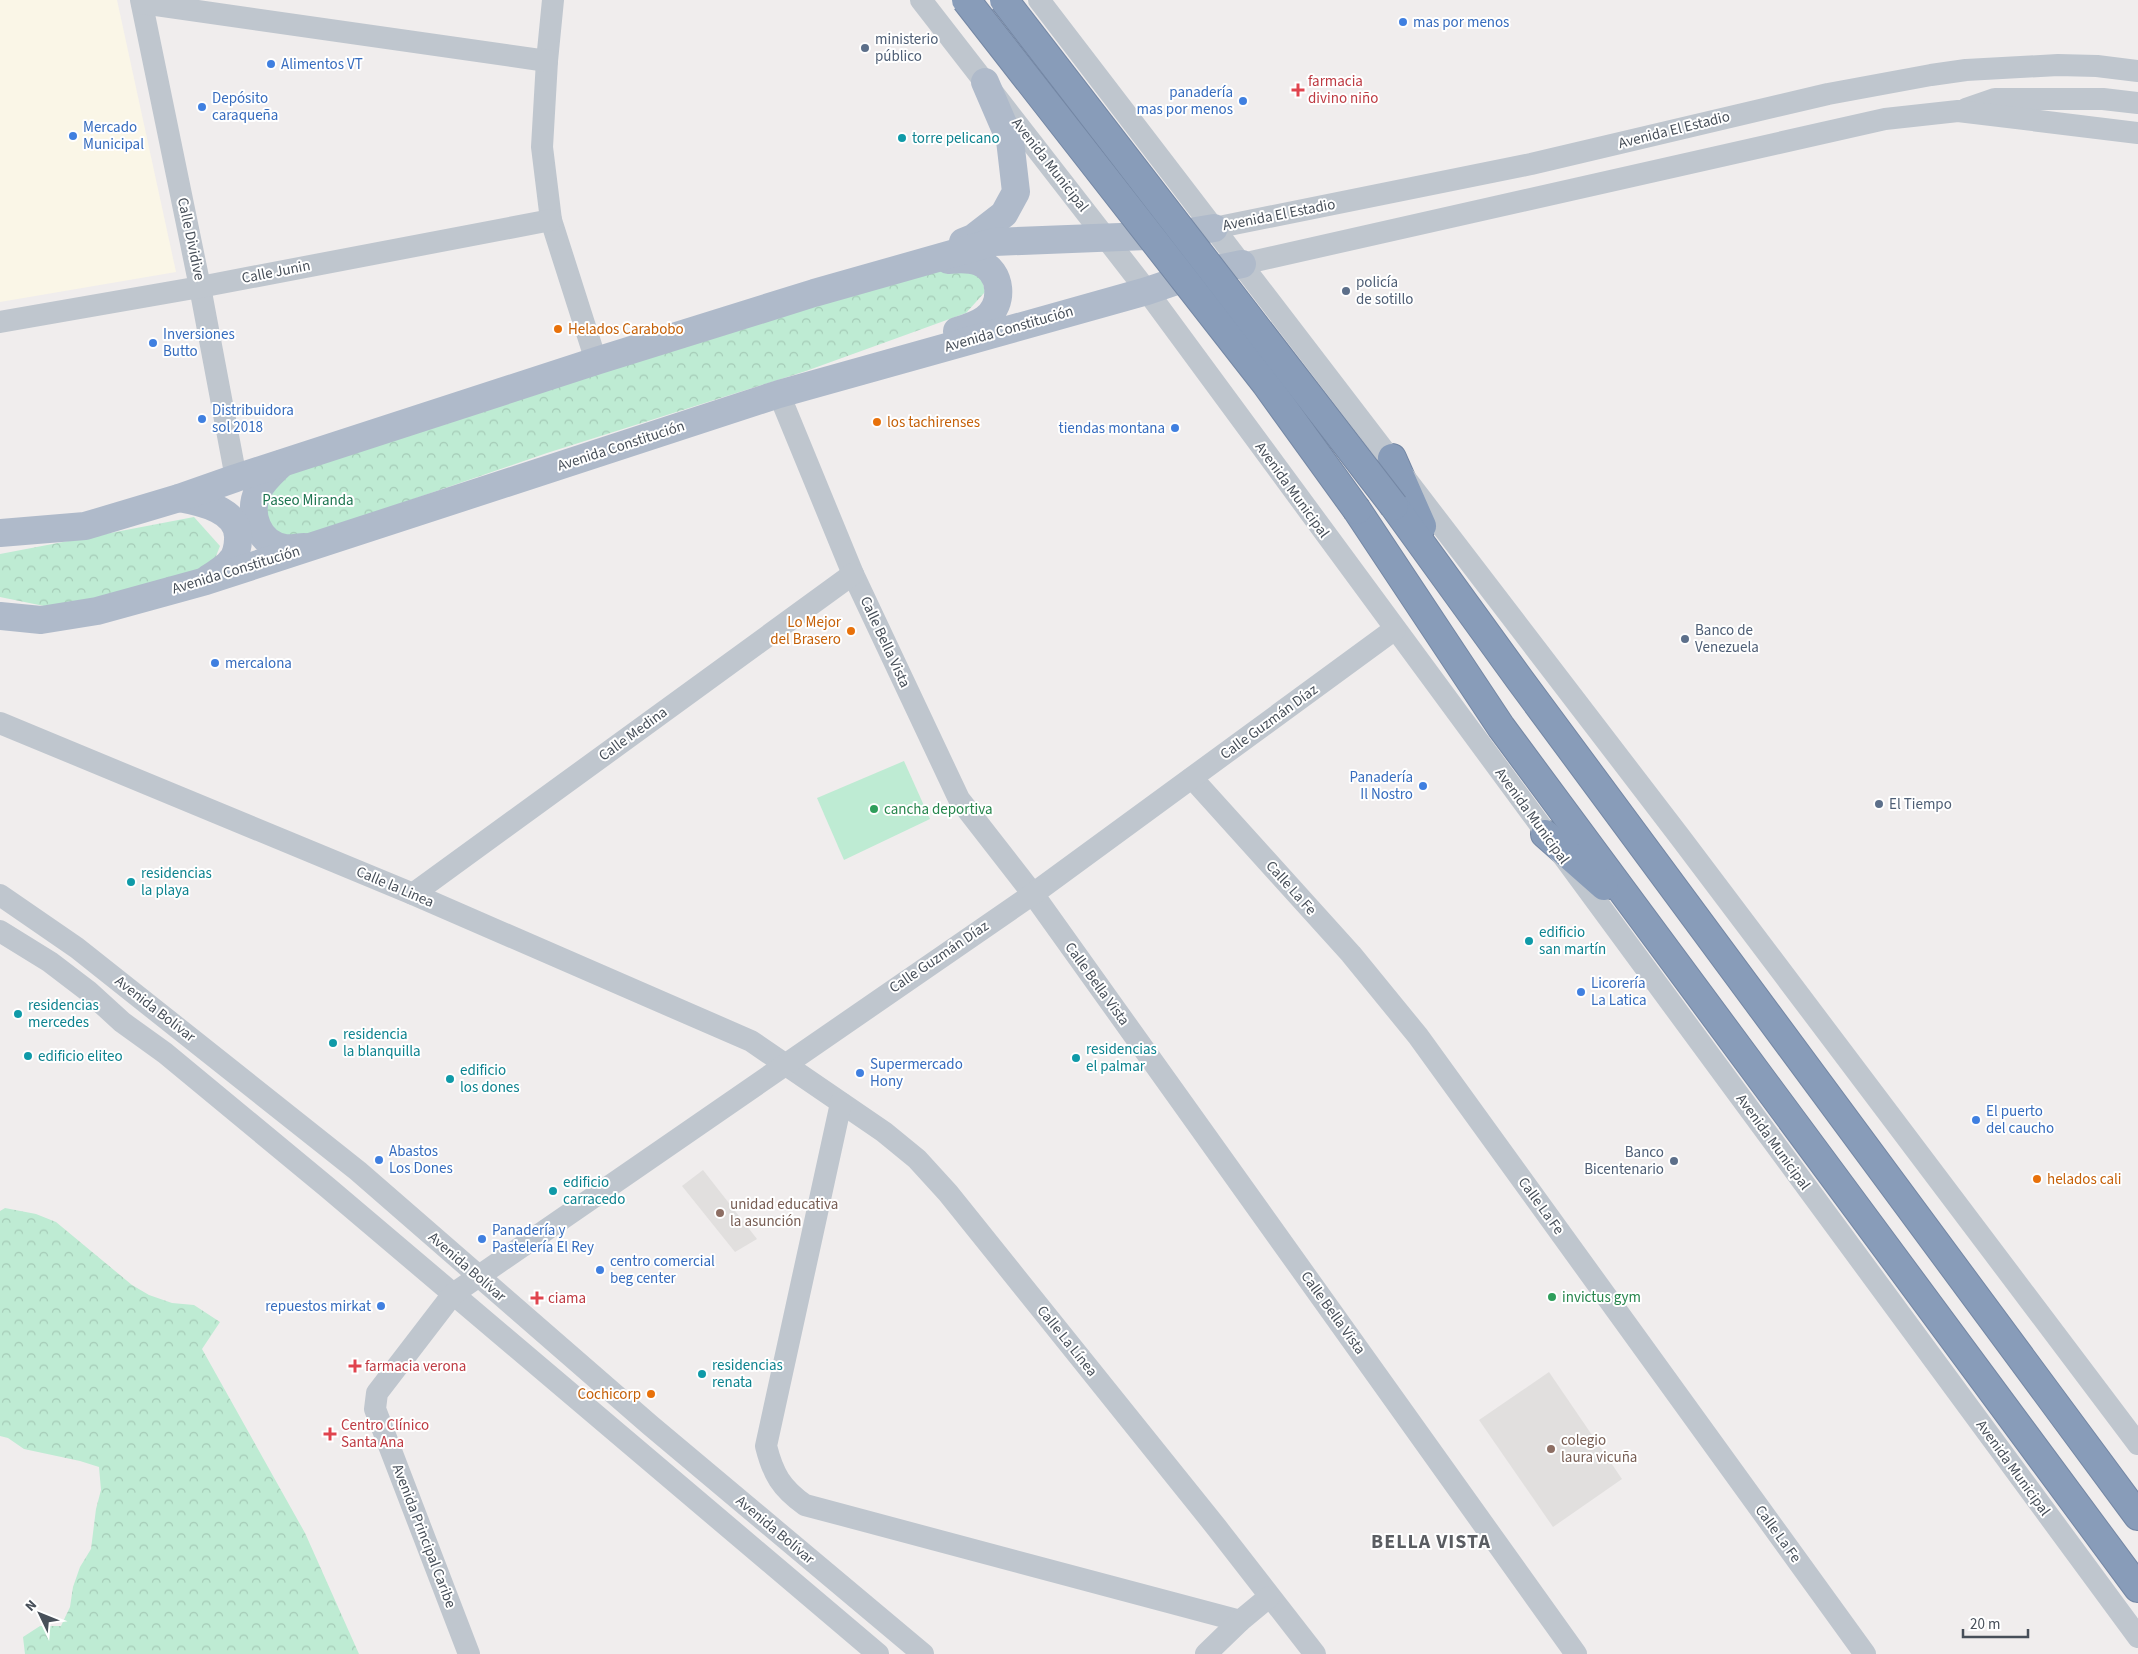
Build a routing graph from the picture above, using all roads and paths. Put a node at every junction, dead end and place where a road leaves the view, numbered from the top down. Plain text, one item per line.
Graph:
1 (553, 0) edge
2 (921, 0) edge
3 (966, 0) edge
4 (1004, 0) edge
5 (1039, 0) edge
6 (142, 2) edge
7 (547, 61) junction
8 (2138, 71) edge
9 (985, 82) junction
10 (2138, 103) edge
11 (1958, 111) junction
12 (2138, 133) edge
13 (551, 220) junction
14 (1214, 228) junction
15 (1106, 237) junction
16 (1242, 264) junction
17 (909, 266) junction
18 (200, 287) junction
19 (1147, 291) junction
20 (0, 322) edge
21 (596, 361) junction
22 (779, 394) junction
23 (1392, 458) junction
24 (281, 464) junction
25 (236, 478) junction
26 (179, 498) junction
27 (0, 533) edge
28 (312, 546) junction
29 (1442, 573) junction
30 (853, 574) junction
31 (206, 581) junction
32 (0, 616) edge
33 (1394, 629) junction
34 (0, 723) edge
35 (1192, 778) junction
36 (1545, 834) junction
37 (413, 894) junction
38 (1033, 894) junction
39 (0, 895) edge
40 (1645, 922) junction
41 (0, 931) edge
42 (784, 1064) junction
43 (841, 1103) junction
44 (478, 1277) junction
45 (453, 1294) junction
46 (2138, 1444) edge
47 (2138, 1516) edge
48 (2138, 1588) edge
49 (1270, 1597) junction
50 (1240, 1621) junction
51 (2138, 1637) edge
52 (469, 1654) edge
53 (878, 1654) edge
54 (923, 1654) edge
55 (1206, 1654) edge
56 (1315, 1654) edge
57 (1576, 1654) edge
58 (1864, 1654) edge

1 - 7 street
2 - 9 street, Avenida Municipal
3 - 40 highway, Avenida Municipal, bridge
4 - 29 highway, bridge
5 - 14 street
6 - 7 street
6 - 18 street, Calle Dividive
7 - 13 street
8 - 14 street, Avenida El Estadio
9 - 15 street, Avenida Municipal
9 - 17 main road
10 - 11 street
11 - 12 street
11 - 16 street
13 - 18 street, Calle Junin
13 - 21 street
14 - 15 main road
14 - 16 street
15 - 17 main road
15 - 19 street, Avenida Municipal
16 - 19 main road, Avenida Constitución
16 - 23 street
17 - 21 main road
17 - 22 main road
18 - 20 street, Calle Junin
18 - 25 street, Calle Dividive
19 - 22 main road, Avenida Constitución
19 - 33 street, Avenida Municipal
21 - 24 main road
22 - 28 main road, Avenida Constitución
22 - 30 street, Calle Bella Vista
23 - 29 highway
23 - 46 street
24 - 25 main road
24 - 28 main road
25 - 26 main road
26 - 27 main road
26 - 31 main road
28 - 31 main road, Avenida Constitución
29 - 47 highway
30 - 37 street, Calle Medina
30 - 38 street, Calle Bella Vista
31 - 32 main road, Avenida Constitución
33 - 35 street, Calle Guzmán Díaz
33 - 36 street, Avenida Municipal
34 - 37 street, Calle la Linea
35 - 38 street, Calle Guzmán Díaz
35 - 58 street, Calle La Fe
36 - 40 highway
36 - 51 street, Avenida Municipal
37 - 42 street, Calle la Linea
38 - 42 street, Calle Guzmán Díaz
38 - 57 street, Calle Bella Vista
39 - 44 street, Avenida Bolívar
40 - 48 highway, Avenida Municipal
41 - 45 street, Avenida Bolívar
42 - 43 street, Calle La Línea
42 - 44 street, Calle Guzmán Díaz
43 - 49 street, Calle La Línea
43 - 50 street
44 - 45 street, Avenida Principal Caribe
44 - 54 street, Avenida Bolívar
45 - 52 street, Avenida Principal Caribe
45 - 53 street, Avenida Bolívar
49 - 50 street
49 - 56 street, Calle La Línea
50 - 55 street

